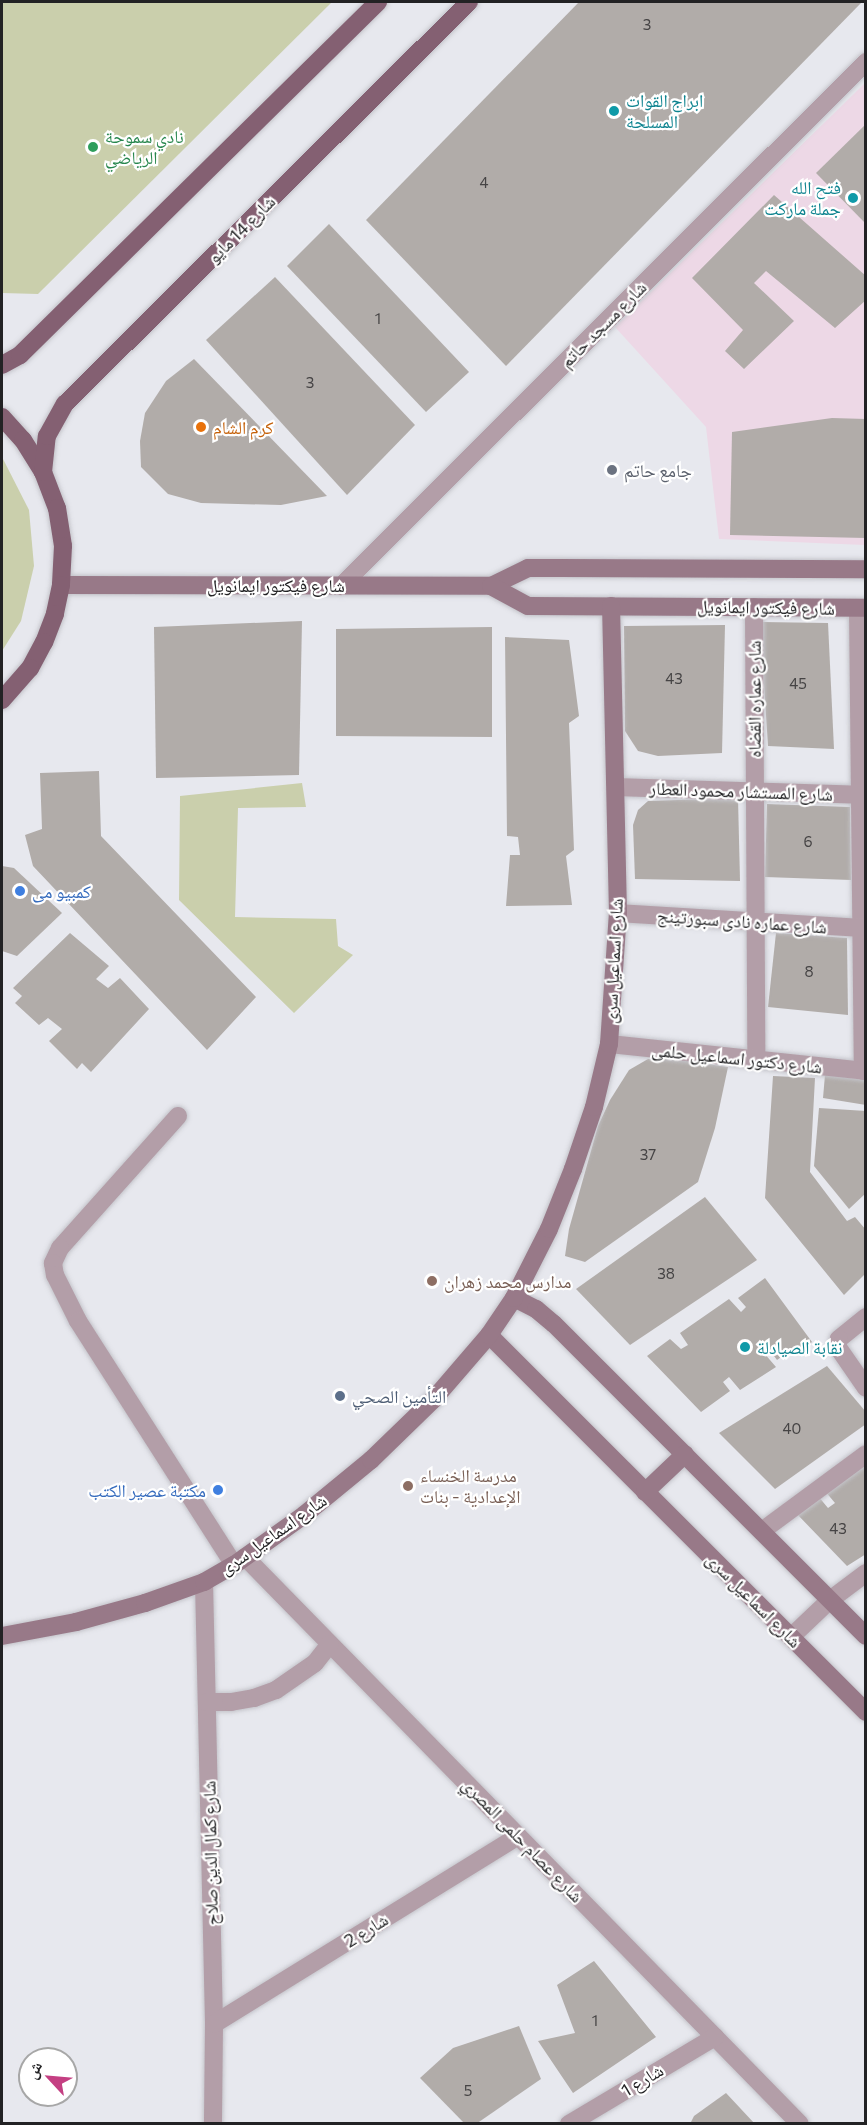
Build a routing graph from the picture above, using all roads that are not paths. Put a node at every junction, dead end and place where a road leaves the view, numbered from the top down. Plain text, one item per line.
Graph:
1 (378, 2) edge
2 (469, 2) edge
3 (866, 62) edge
4 (2, 365) edge
5 (2, 417) edge
6 (43, 472) junction
7 (866, 569) edge
8 (61, 585) junction
9 (340, 586) junction
10 (491, 586) junction
11 (611, 606) junction
12 (754, 607) junction
13 (862, 608) edge
14 (2, 700) edge
15 (616, 787) junction
16 (755, 792) junction
17 (863, 795) edge
18 (618, 913) junction
19 (755, 922) junction
20 (864, 928) edge
21 (609, 1044) junction
22 (756, 1059) junction
23 (864, 1071) edge
24 (178, 1116) dead end
25 (514, 1298) junction
26 (866, 1317) edge
27 (489, 1335) junction
28 (866, 1388) edge
29 (685, 1454) junction
30 (866, 1454) edge
31 (645, 1492) junction
32 (762, 1531) junction
33 (240, 1561) junction
34 (866, 1573) edge
35 (204, 1582) junction
36 (830, 1600) junction
37 (2, 1636) edge
38 (866, 1636) edge
39 (791, 1637) junction
40 (330, 1644) junction
41 (207, 1702) junction
42 (866, 1712) edge
43 (518, 1836) junction
44 (214, 2024) junction
45 (715, 2037) junction
46 (213, 2124) edge
47 (569, 2124) edge
48 (800, 2124) edge

1 - 4 main road
2 - 6 main road, شارع 14 مايو
3 - 9 street, شارع مسجد حاتم
5 - 6 main road
6 - 8 main road
7 - 10 street, شارع فيكتور ايمانويل
8 - 9 street, شارع فيكتور ايمانويل
8 - 14 main road
9 - 10 street, شارع فيكتور ايمانويل
10 - 11 street, شارع فيكتور ايمانويل
11 - 12 street, شارع فيكتور ايمانويل
11 - 15 street, شارع اسماعيل سرى
12 - 13 street, شارع فيكتور ايمانويل
12 - 16 street, شارع عماره القضاه
13 - 17 street
15 - 16 street, شارع المستشار محمود العطار
15 - 18 street, شارع اسماعيل سرى
16 - 17 street, شارع المستشار محمود العطار
16 - 19 street, شارع عماره القضاه
17 - 20 street
18 - 19 street, شارع عماره نادى سبورتينج
18 - 21 street, شارع اسماعيل سرى
19 - 20 street, شارع عماره نادى سبورتينج
19 - 22 street, شارع عماره القضاه
20 - 23 street
21 - 22 street, شارع دكتور اسماعيل حلمى
21 - 25 street, شارع اسماعيل سرى
22 - 23 street, شارع دكتور اسماعيل حلمى
24 - 33 street, شارع عصام حلمى المصري
25 - 27 street, شارع اسماعيل سرى
25 - 29 street
26 - 28 street
27 - 31 street, شارع اسماعيل سرى
27 - 33 street, شارع اسماعيل سرى
29 - 31 street
29 - 32 street
30 - 32 street
31 - 39 street, شارع اسماعيل سرى
32 - 36 street
33 - 35 street, شارع اسماعيل سرى
33 - 40 street, شارع عصام حلمى المصري
34 - 36 street
35 - 37 street, شارع اسماعيل سرى
35 - 41 street, شارع كمال الدين صلاح
36 - 38 street
36 - 39 street
39 - 42 street, شارع اسماعيل سرى
40 - 41 street
40 - 43 street, شارع عصام حلمى المصري
41 - 44 street, شارع كمال الدين صلاح
43 - 44 street, شارع 2
43 - 45 street, شارع عصام حلمى المصري
44 - 46 street, شارع كمال الدين صلاح
45 - 47 street, شارع 1
45 - 48 street, شارع عصام حلمى المصري

